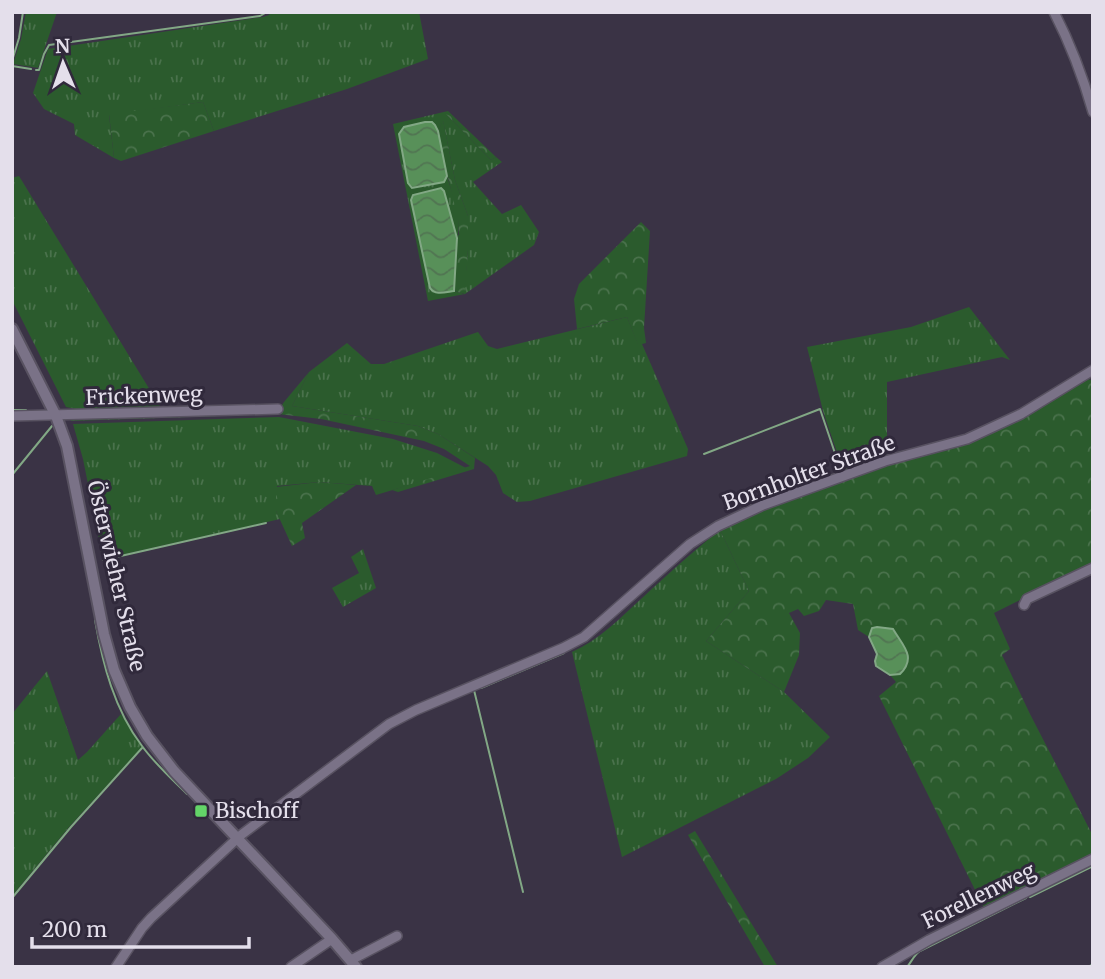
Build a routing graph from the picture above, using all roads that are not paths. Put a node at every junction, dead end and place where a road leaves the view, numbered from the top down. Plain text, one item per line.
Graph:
1 (1054, 12) edge
2 (1093, 112) edge
3 (12, 329) edge
4 (1093, 370) edge
5 (278, 409) dead end
6 (12, 416) edge
7 (56, 416) junction
8 (1093, 568) edge
9 (1024, 605) dead end
10 (237, 838) junction
11 (1093, 859) edge
12 (397, 936) dead end
13 (332, 939) junction
14 (353, 964) edge
15 (116, 967) edge
16 (291, 967) edge
17 (882, 967) edge

1 - 2 street
3 - 7 street, Österwieher Straße
4 - 10 street, Bornholter Straße
5 - 7 street, Frickenweg
6 - 7 street, Frickenweg
7 - 10 street, Österwieher Straße
8 - 9 street
10 - 13 street, Österwieher Straße
10 - 15 street, Bornholter Straße
11 - 17 street, Forellenweg
12 - 14 street
13 - 14 street, Österwieher Straße
13 - 16 street

